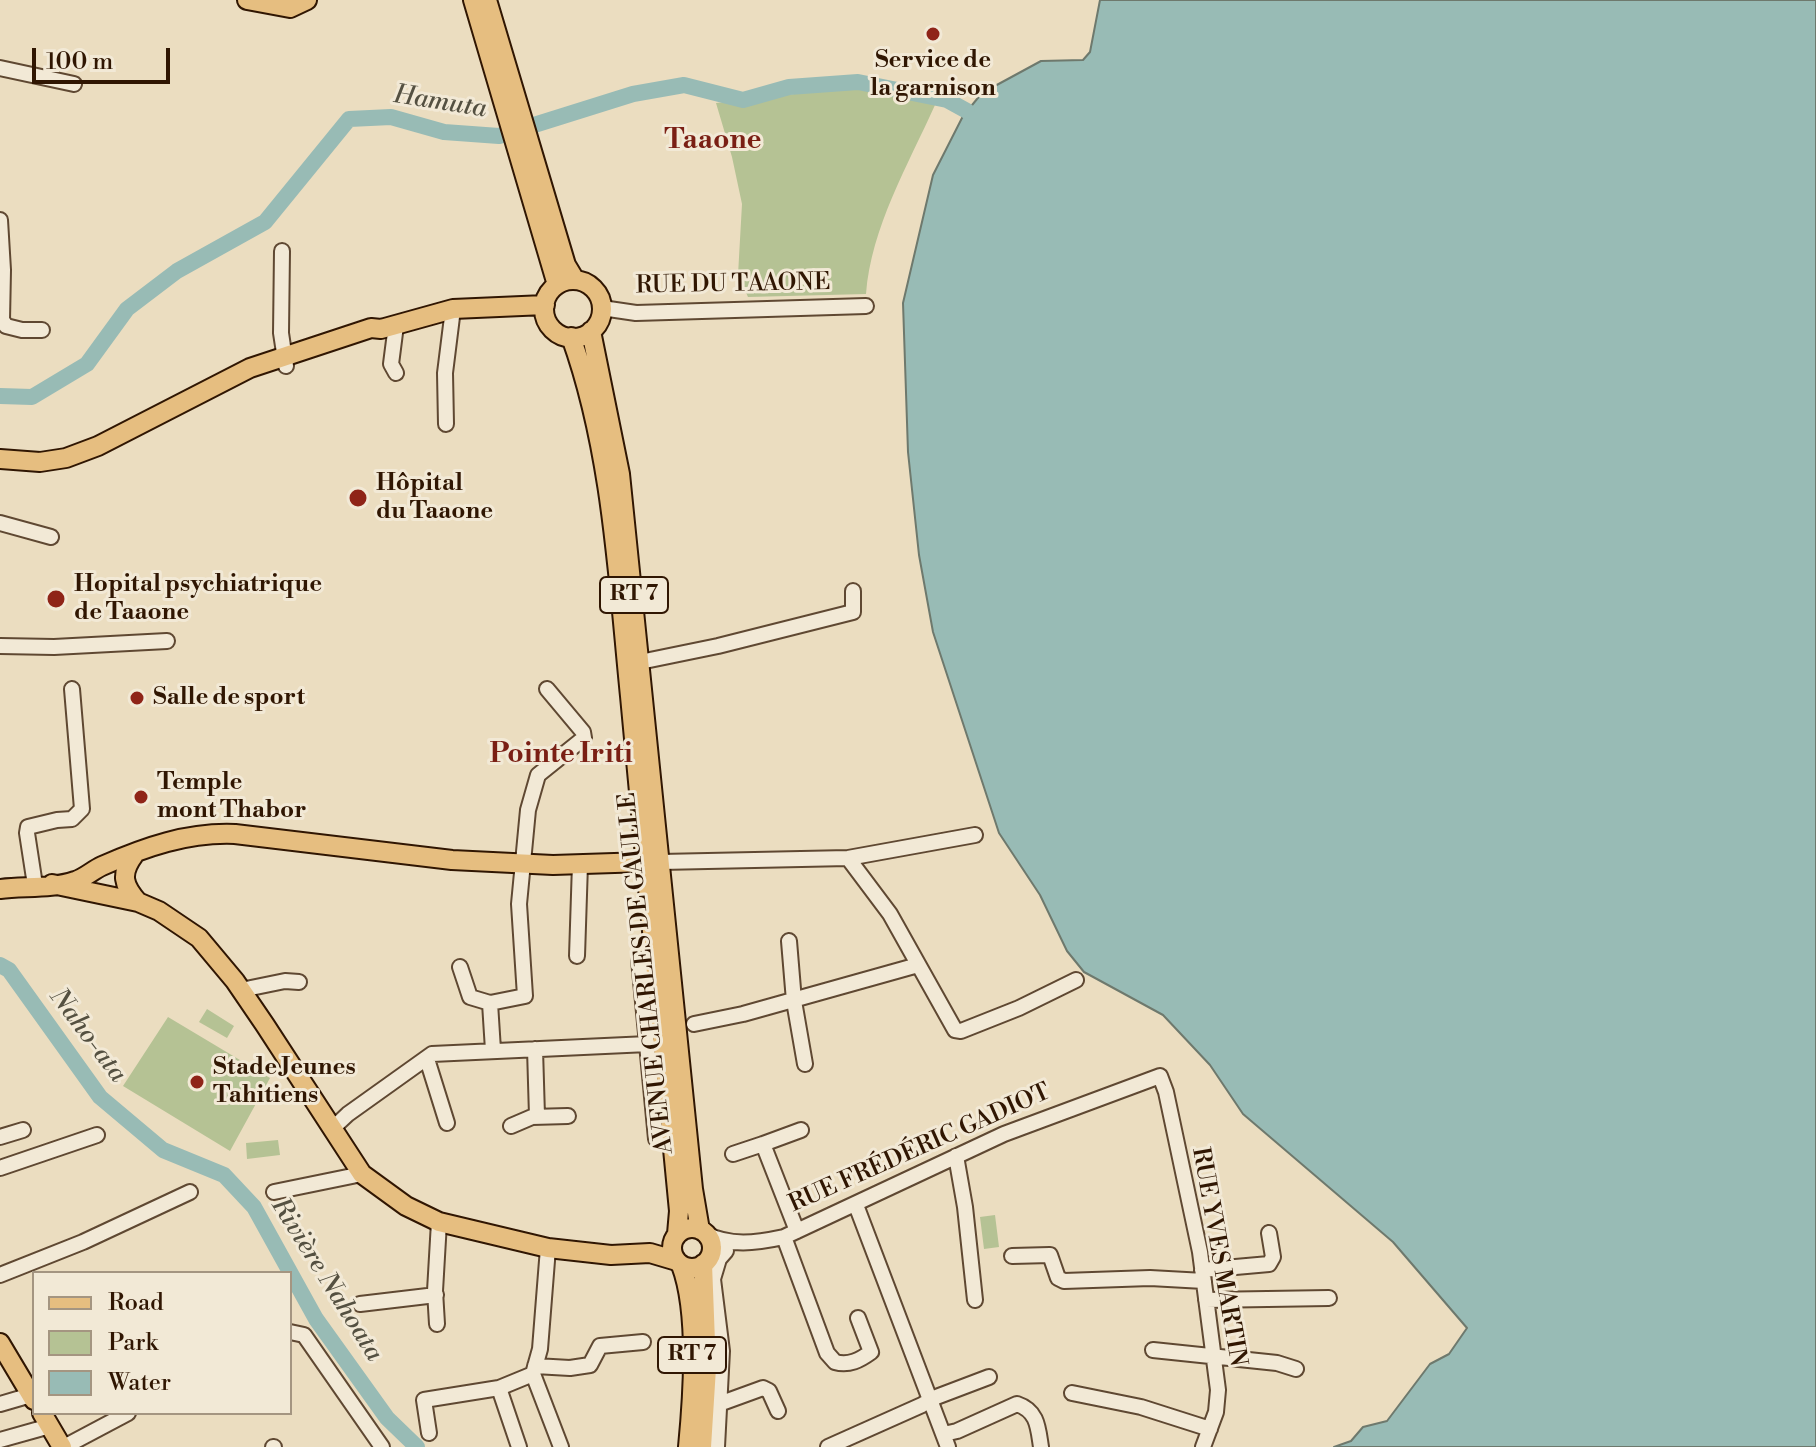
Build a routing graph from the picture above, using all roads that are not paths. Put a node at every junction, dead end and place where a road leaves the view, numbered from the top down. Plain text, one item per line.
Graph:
1 (247, 0) edge
2 (307, 0) edge
3 (473, 0) edge
4 (487, 0) edge
5 (277, 3) edge
6 (0, 68) edge
7 (74, 84) dead end
8 (514, 116) junction
9 (521, 137) junction
10 (0, 220) edge
11 (282, 251) dead end
12 (575, 280) junction
13 (557, 285) junction
14 (545, 305) junction
15 (866, 306) dead end
16 (602, 308) junction
17 (453, 309) junction
18 (388, 327) junction
19 (42, 330) dead end
20 (591, 331) junction
21 (571, 337) junction
22 (284, 361) junction
23 (396, 373) dead end
24 (446, 424) dead end
25 (0, 459) edge
26 (0, 523) edge
27 (51, 537) dead end
28 (853, 591) dead end
29 (167, 641) dead end
30 (0, 646) edge
31 (640, 662) junction
32 (72, 689) dead end
33 (547, 689) dead end
34 (975, 835) dead end
35 (134, 855) junction
36 (848, 858) junction
37 (653, 862) junction
38 (521, 864) junction
39 (580, 864) junction
40 (78, 881) junction
41 (44, 885) junction
42 (0, 889) edge
43 (138, 902) junction
44 (789, 941) dead end
45 (577, 956) dead end
46 (639, 960) dead end
47 (918, 965) junction
48 (460, 967) dead end
49 (1076, 980) dead end
50 (299, 982) dead end
51 (241, 990) junction
52 (794, 1001) junction
53 (490, 1003) junction
54 (694, 1024) dead end
55 (648, 1044) junction
56 (535, 1049) junction
57 (493, 1050) junction
58 (427, 1059) junction
59 (805, 1064) dead end
60 (1158, 1076) joint
61 (537, 1116) junction
62 (568, 1116) dead end
63 (447, 1123) dead end
64 (511, 1126) dead end
65 (332, 1129) junction
66 (23, 1130) dead end
67 (801, 1130) dead end
68 (97, 1135) dead end
69 (0, 1137) edge
70 (656, 1139) dead end
71 (763, 1144) junction
72 (733, 1154) dead end
73 (956, 1156) junction
74 (0, 1168) edge
75 (362, 1174) junction
76 (190, 1192) dead end
77 (274, 1192) dead end
78 (856, 1205) junction
79 (439, 1222) junction
80 (702, 1232) junction
81 (1269, 1233) dead end
82 (791, 1234) junction
83 (676, 1237) junction
84 (745, 1243) junction
85 (548, 1248) junction
86 (726, 1251) junction
87 (650, 1253) junction
88 (1012, 1256) dead end
89 (706, 1262) junction
90 (679, 1263) junction
91 (0, 1275) edge
92 (1203, 1275) junction
93 (436, 1295) junction
94 (1329, 1298) dead end
95 (975, 1300) dead end
96 (1206, 1300) junction
97 (360, 1304) dead end
98 (858, 1318) dead end
99 (437, 1324) dead end
100 (292, 1332) edge
101 (643, 1342) dead end
102 (0, 1343) edge
103 (1153, 1350) dead end
104 (1213, 1356) junction
105 (6, 1364) edge
106 (1296, 1369) dead end
107 (534, 1370) junction
108 (989, 1377) dead end
109 (499, 1388) junction
110 (31, 1389) edge
111 (1072, 1393) dead end
112 (931, 1399) junction
113 (0, 1404) edge
114 (719, 1404) junction
115 (778, 1411) dead end
116 (124, 1415) edge
117 (46, 1420) edge
118 (1210, 1429) junction
119 (429, 1433) dead end
120 (0, 1440) edge
121 (946, 1441) edge
122 (63, 1447) edge
123 (382, 1447) edge
124 (519, 1447) edge
125 (561, 1447) edge
126 (688, 1447) edge
127 (702, 1447) edge
128 (717, 1447) edge
129 (828, 1447) edge
130 (1041, 1447) edge
131 (1203, 1447) edge

1 - 5 main road
2 - 5 main road
3 - 8 main road
4 - 8 main road
6 - 7 street
8 - 9 main road
9 - 12 main road
9 - 13 main road
10 - 19 street
11 - 22 street
12 - 13 main road
12 - 16 main road
13 - 14 main road
14 - 17 main road
14 - 21 main road
15 - 16 street, RUE DU TAAONE
16 - 20 main road
17 - 18 main road
17 - 24 street
18 - 22 main road
18 - 23 street
20 - 21 main road
20 - 31 main road, AVENUE CHARLES DE GAULLE / RT 7
21 - 37 main road, AVENUE CHARLES DE GAULLE / RT 7
22 - 25 main road
26 - 27 street
28 - 31 street
29 - 30 street
31 - 37 main road, AVENUE CHARLES DE GAULLE / RT 7
32 - 41 street
33 - 38 street
34 - 36 street
35 - 38 main road
35 - 40 main road
35 - 43 main road
36 - 37 street
36 - 47 street
37 - 39 main road
37 - 80 main road, AVENUE CHARLES DE GAULLE / RT 7
37 - 83 main road, AVENUE CHARLES DE GAULLE / RT 7
38 - 39 main road
38 - 53 street
39 - 45 street
40 - 41 main road
40 - 43 main road
41 - 42 main road
41 - 43 main road
43 - 51 main road
44 - 52 street
46 - 55 street
47 - 49 street
47 - 52 street
48 - 53 street
50 - 51 street
51 - 65 main road
52 - 54 street
52 - 59 street
53 - 57 street
55 - 56 street
55 - 70 street
56 - 57 street
56 - 61 street
57 - 58 street
58 - 63 street
58 - 65 street
60 - 73 street, RUE FRÉDÉRIC GADIOT
60 - 92 street, RUE YVES MARTIN
61 - 62 street
61 - 64 street
65 - 75 main road
66 - 69 street
67 - 71 street
68 - 74 street
71 - 72 street
71 - 82 street
73 - 78 street, RUE FRÉDÉRIC GADIOT
73 - 95 street
75 - 77 street
75 - 79 main road
76 - 91 street
78 - 82 street, RUE FRÉDÉRIC GADIOT
78 - 112 street
79 - 85 main road
79 - 93 street
80 - 83 main road
80 - 84 street, RUE FRÉDÉRIC GADIOT
80 - 89 main road, RT 7
81 - 92 street
82 - 84 street, RUE FRÉDÉRIC GADIOT
82 - 98 street
83 - 87 main road
83 - 90 main road, RT 7
84 - 86 street, RUE FRÉDÉRIC GADIOT
85 - 87 main road
85 - 107 street
86 - 89 street, RUE FRÉDÉRIC GADIOT
86 - 114 street
87 - 90 main road
88 - 92 street
89 - 90 main road
89 - 127 main road, RT 7
90 - 126 main road, RT 7
92 - 96 street, RUE YVES MARTIN
93 - 97 street
93 - 99 street
94 - 96 street
96 - 104 street, RUE YVES MARTIN
100 - 123 street
101 - 107 street
102 - 105 main road
103 - 104 street
104 - 106 street
104 - 118 street, RUE YVES MARTIN
105 - 110 main road
107 - 109 street
107 - 125 street
108 - 112 street
109 - 119 street
109 - 124 street
110 - 113 street
111 - 118 street
112 - 121 street
112 - 129 street
114 - 115 street
114 - 128 street
116 - 122 street
117 - 120 street
117 - 122 main road
118 - 131 street, RUE YVES MARTIN
121 - 130 street

